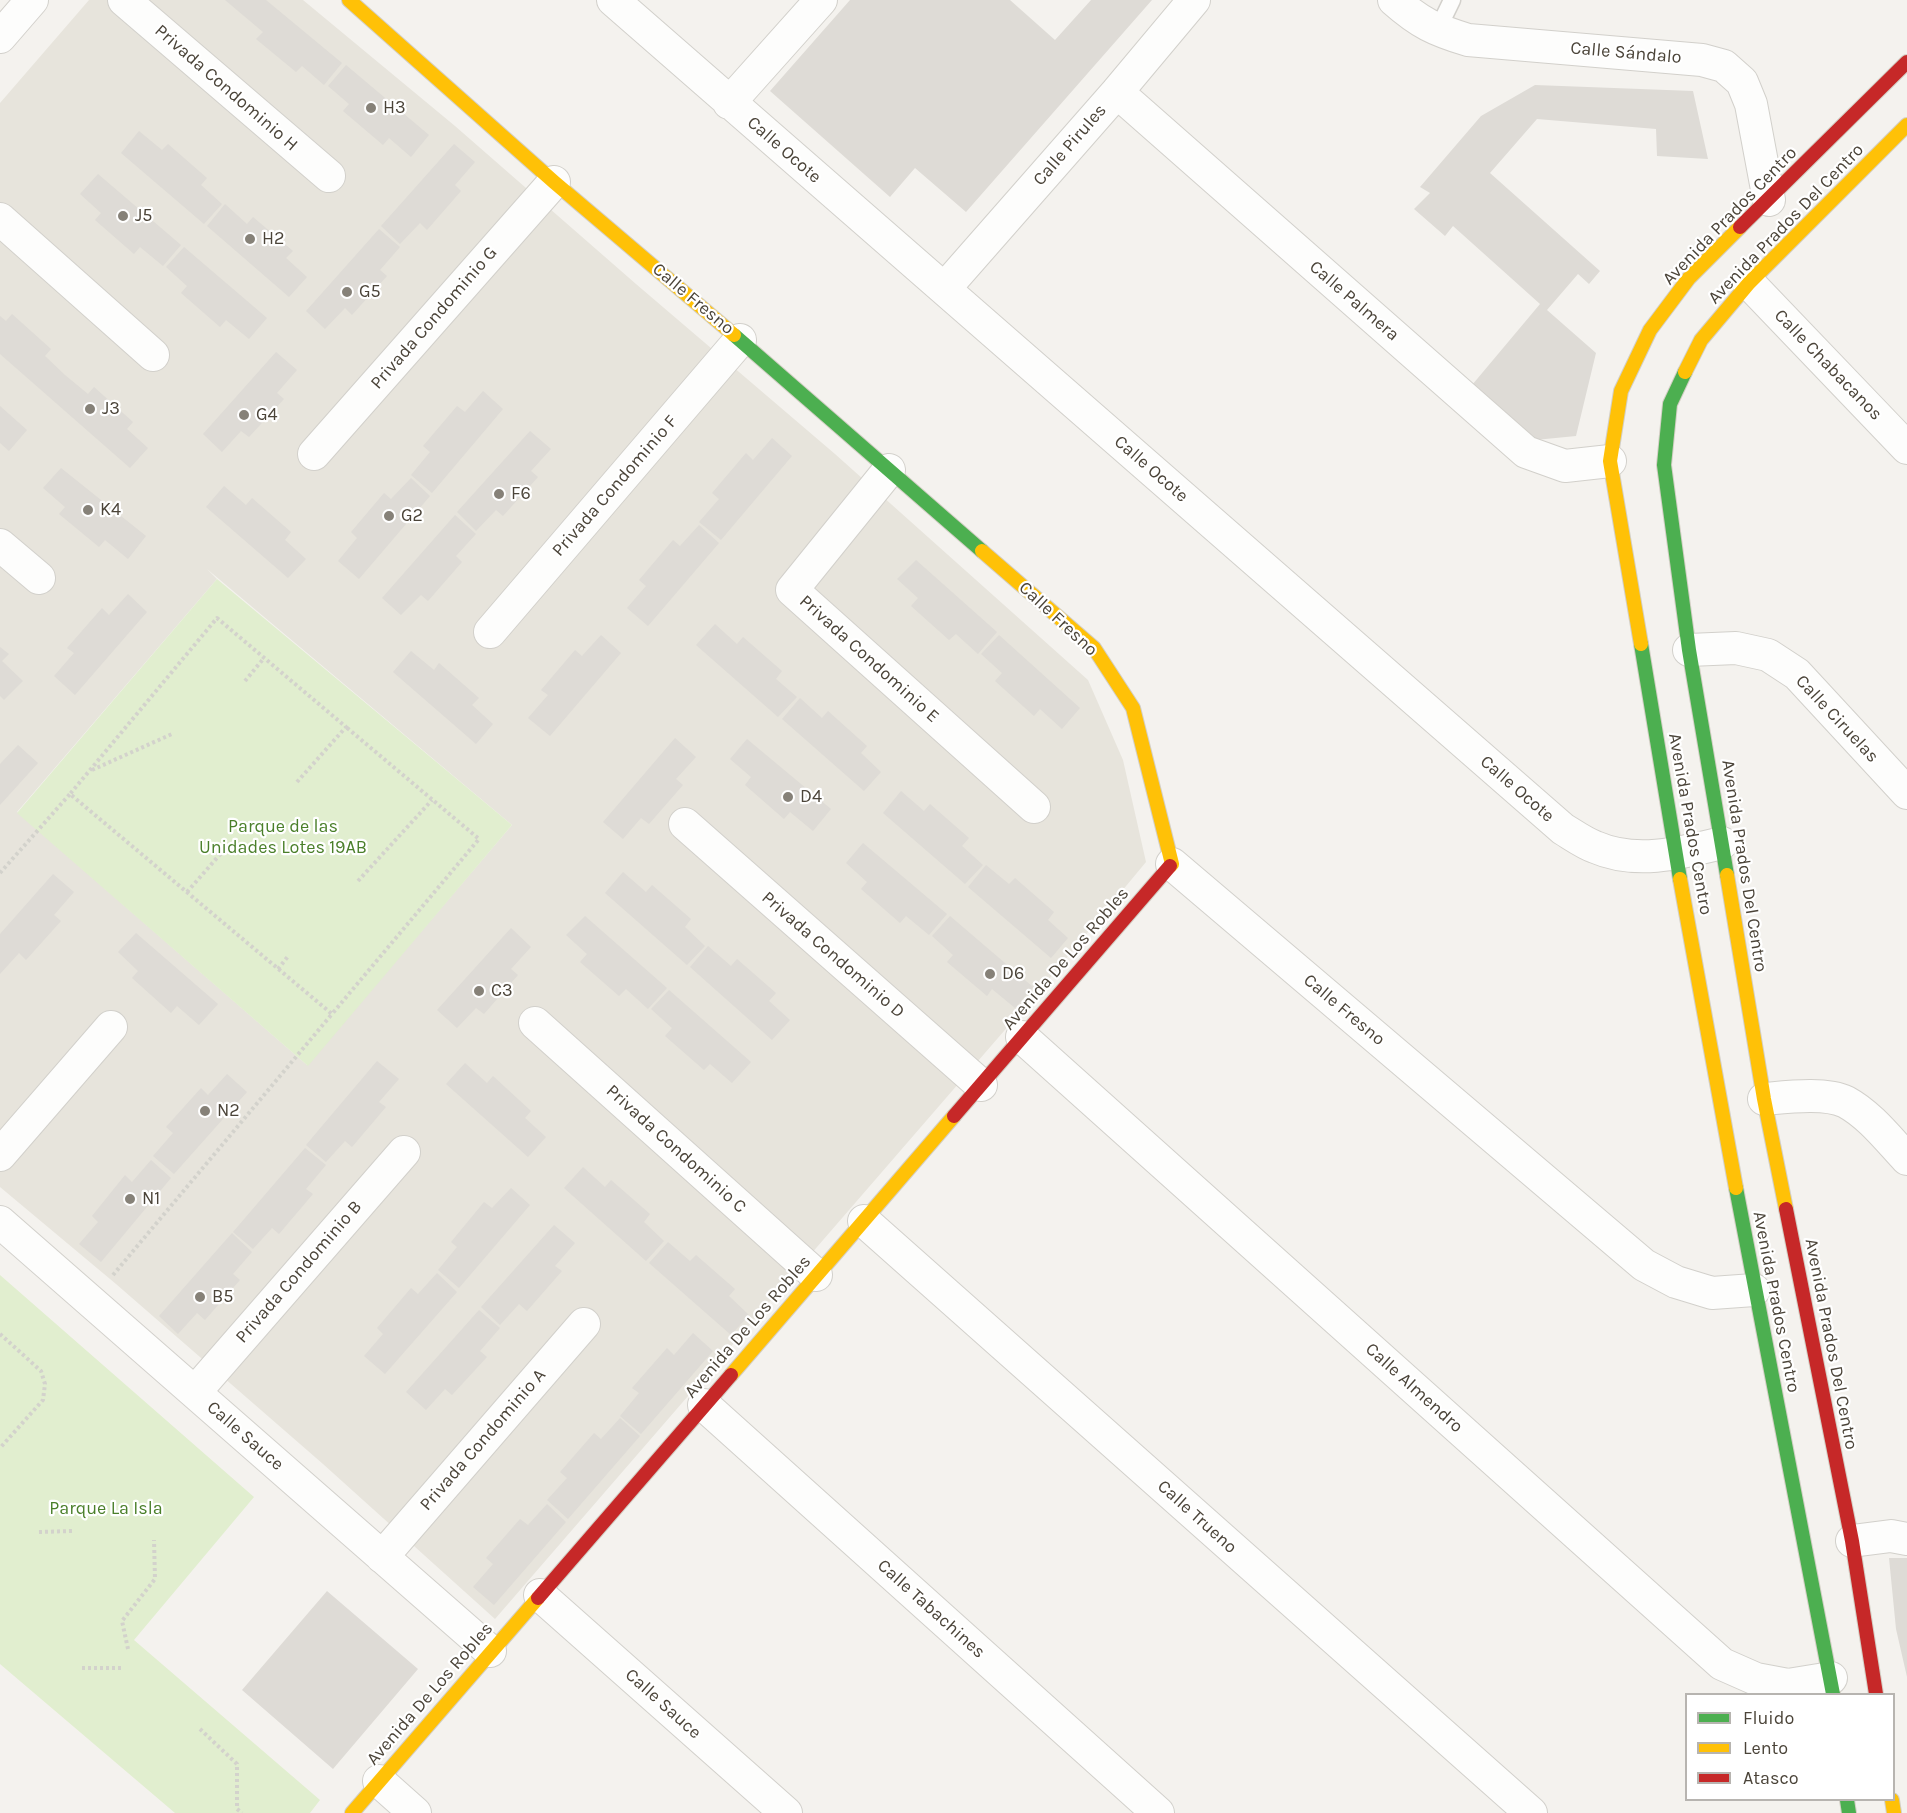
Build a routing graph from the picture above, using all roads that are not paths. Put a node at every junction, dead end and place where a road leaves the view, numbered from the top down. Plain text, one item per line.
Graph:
1 (32, 0) edge
2 (124, 0) edge
3 (349, 0) edge
4 (613, 0) edge
5 (821, 0) edge
6 (1194, 0) edge
7 (1394, 0) edge
8 (1452, 0) edge
9 (1437, 31) junction
10 (0, 37) edge
11 (1907, 62) edge
12 (1117, 92) junction
13 (729, 103) junction
14 (1907, 125) edge
15 (329, 176) dead end
16 (554, 182) junction
17 (1769, 200) junction
18 (0, 219) edge
19 (1749, 283) junction
20 (945, 288) junction
21 (740, 340) junction
22 (153, 355) dead end
23 (1907, 448) edge
24 (314, 454) dead end
25 (1610, 461) junction
26 (890, 470) junction
27 (0, 545) edge
28 (39, 578) dead end
29 (490, 632) dead end
30 (1689, 650) junction
31 (1907, 793) edge
32 (1034, 807) dead end
33 (685, 824) dead end
34 (1722, 843) junction
35 (1676, 854) junction
36 (1172, 864) junction
37 (535, 1023) dead end
38 (111, 1027) dead end
39 (1022, 1037) junction
40 (981, 1085) junction
41 (1764, 1099) junction
42 (404, 1152) dead end
43 (0, 1155) edge
44 (1907, 1159) edge
45 (864, 1221) junction
46 (0, 1222) edge
47 (816, 1275) junction
48 (1754, 1290) junction
49 (584, 1324) dead end
50 (195, 1392) junction
51 (704, 1405) junction
52 (1907, 1539) edge
53 (1852, 1541) junction
54 (382, 1557) junction
55 (540, 1595) junction
56 (490, 1651) junction
57 (1832, 1687) edge
58 (1876, 1693) edge
59 (379, 1781) junction
60 (351, 1813) edge
61 (416, 1813) edge
62 (786, 1813) edge
63 (1158, 1813) edge
64 (1531, 1813) edge

1 - 10 street
2 - 15 street, Privada Condominio H
3 - 16 street, Calle Fresno
4 - 13 street, Calle Ocote
5 - 13 street
6 - 12 street, Calle Pirules
7 - 9 street, Calle Sándalo
8 - 9 lane
9 - 17 street, Calle Sándalo
11 - 17 street, Avenida Prados Centro
12 - 20 street, Calle Pirules
12 - 25 street, Calle Palmera
13 - 20 street, Calle Ocote
14 - 19 street, Avenida Prados Del Centro
16 - 21 street, Calle Fresno
16 - 24 street, Privada Condominio G
17 - 25 street, Avenida Prados Centro
18 - 22 street
19 - 23 street, Calle Chabacanos
19 - 30 street, Avenida Prados Del Centro
20 - 35 street, Calle Ocote
21 - 26 street, Calle Fresno
21 - 29 street, Privada Condominio F
25 - 35 street, Avenida Prados Centro
26 - 32 street, Privada Condominio E
26 - 36 street, Calle Fresno
27 - 28 street
30 - 31 street, Calle Ciruelas
30 - 34 street, Avenida Prados Del Centro
33 - 40 street, Privada Condominio D
34 - 35 street, Calle Ocote
34 - 41 street, Avenida Prados Del Centro
35 - 48 street, Avenida Prados Centro
36 - 39 street, Avenida De Los Robles
36 - 48 street, Calle Fresno
37 - 47 street, Privada Condominio C
38 - 43 street
39 - 40 street, Avenida De Los Robles
39 - 57 street, Calle Almendro
40 - 45 street, Avenida De Los Robles
41 - 44 street
41 - 53 street, Avenida Prados Del Centro
42 - 50 street, Privada Condominio B
45 - 47 street, Avenida De Los Robles
45 - 64 street, Calle Trueno
46 - 50 street, Calle Sauce
47 - 51 street, Avenida De Los Robles
48 - 57 street, Avenida Prados Centro
49 - 54 street, Privada Condominio A
50 - 54 street, Calle Sauce
51 - 55 street, Avenida De Los Robles
51 - 63 street, Calle Tabachines
52 - 53 street
53 - 58 street, Avenida Prados Del Centro
54 - 56 street, Calle Sauce
55 - 56 street, Avenida De Los Robles
55 - 62 street, Calle Sauce
56 - 59 street, Avenida De Los Robles
59 - 60 street, Avenida De Los Robles
59 - 61 street

